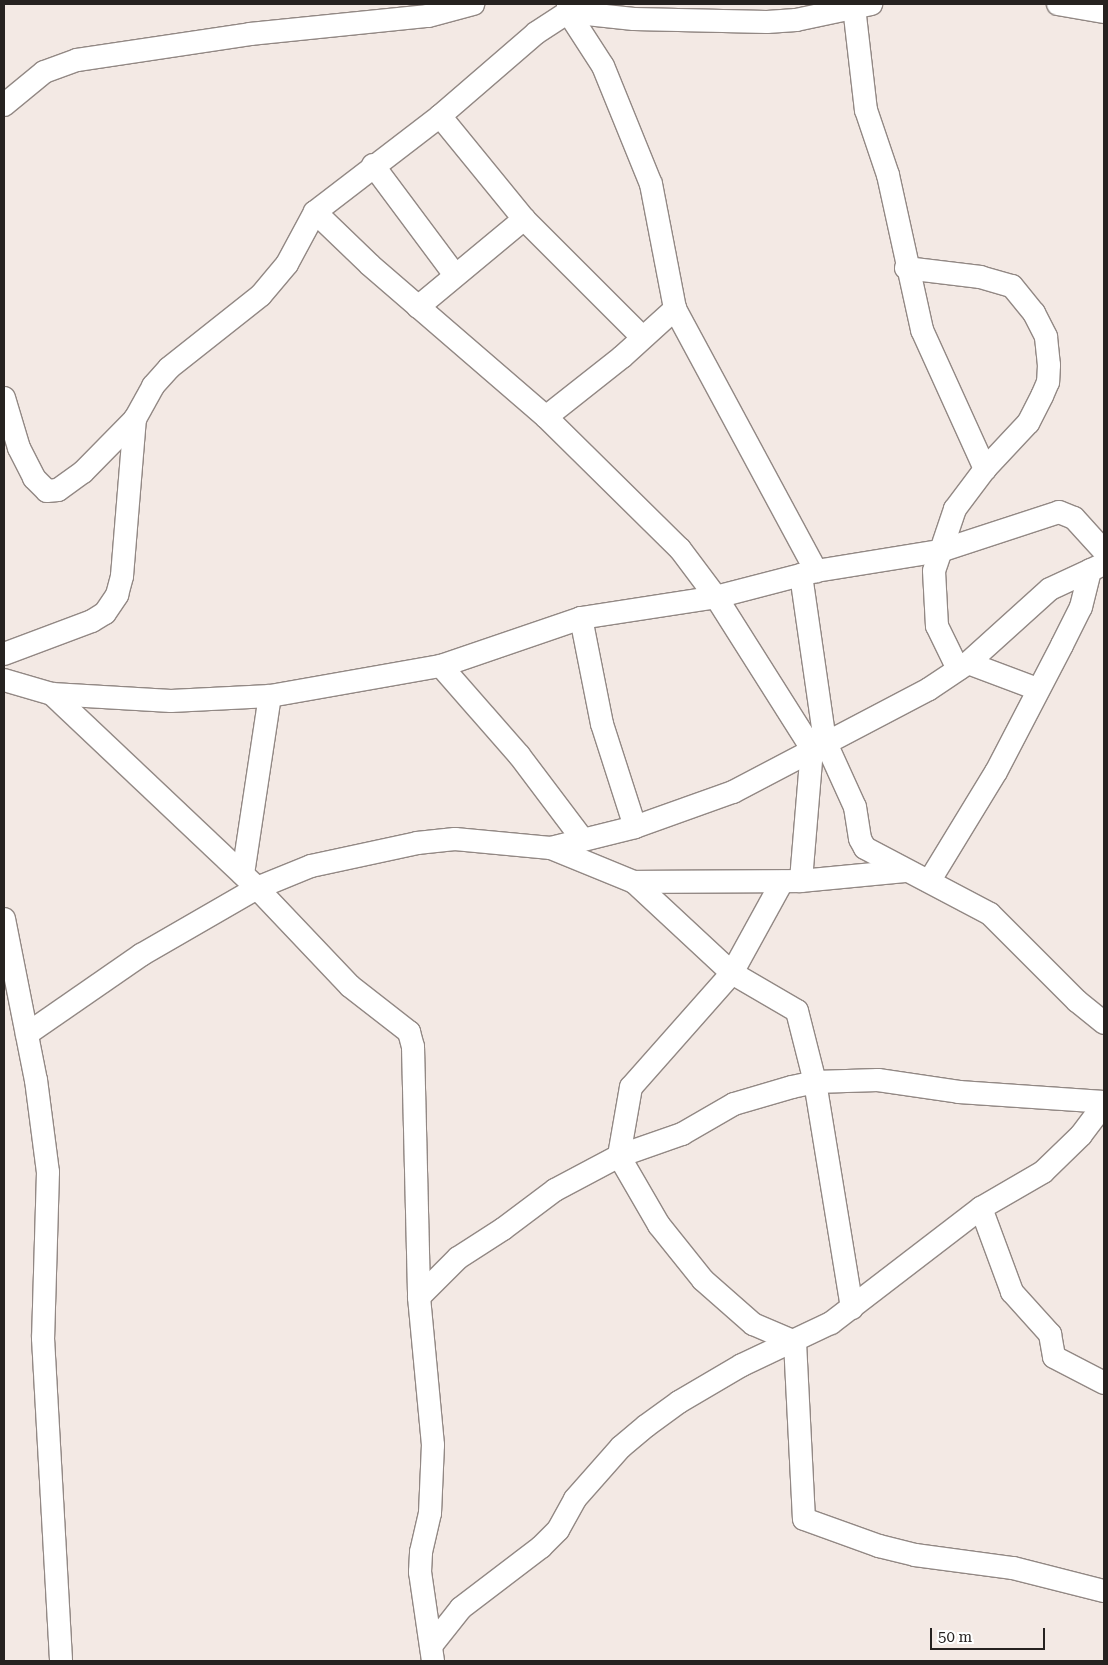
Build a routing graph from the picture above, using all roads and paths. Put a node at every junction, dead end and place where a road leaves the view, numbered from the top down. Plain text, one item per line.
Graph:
1 (473, 4) edge
2 (1058, 4) edge
3 (863, 5) edge
4 (568, 8) edge
5 (1104, 12) edge
6 (4, 105) edge
7 (440, 116) junction
8 (373, 165) junction
9 (315, 212) junction
10 (524, 219) junction
11 (906, 268) junction
12 (455, 275) junction
13 (418, 307) junction
14 (675, 309) junction
15 (642, 337) junction
16 (4, 398) edge
17 (546, 416) junction
18 (135, 418) junction
19 (12, 450) edge
20 (985, 469) junction
21 (940, 551) junction
22 (1100, 564) edge
23 (808, 573) junction
24 (716, 597) junction
25 (582, 618) junction
26 (4, 654) edge
27 (441, 666) junction
28 (963, 666) junction
29 (4, 680) edge
30 (1037, 688) junction
31 (52, 694) junction
32 (270, 696) junction
33 (818, 745) junction
34 (635, 827) junction
35 (583, 840) junction
36 (551, 848) junction
37 (908, 870) junction
38 (930, 880) junction
39 (250, 881) junction
40 (634, 882) junction
41 (792, 882) junction
42 (4, 919) edge
43 (732, 973) junction
44 (1104, 1023) edge
45 (27, 1034) junction
46 (814, 1082) junction
47 (1104, 1104) edge
48 (619, 1156) junction
49 (981, 1208) junction
50 (419, 1297) junction
51 (852, 1308) junction
52 (795, 1342) junction
53 (1104, 1383) edge
54 (1104, 1591) edge
55 (432, 1654) edge
56 (61, 1661) edge

1 - 6 street
2 - 5 street
3 - 4 street
3 - 11 street
4 - 7 street
4 - 14 street
7 - 8 street
7 - 10 street
8 - 9 street
8 - 12 street
9 - 13 street
9 - 18 street
10 - 12 street
10 - 15 street
11 - 20 street
11 - 20 street
12 - 13 street
13 - 17 street
14 - 15 street
14 - 23 street
15 - 17 street
16 - 19 street
17 - 24 street
18 - 19 street
18 - 26 street
20 - 21 street
21 - 22 street
21 - 23 street
21 - 28 street
22 - 28 street
22 - 30 street
23 - 24 street
23 - 33 street
24 - 25 street
24 - 33 street
25 - 27 street
25 - 34 street
27 - 32 street
27 - 35 street
28 - 30 street
28 - 33 street
29 - 31 street
30 - 38 street
31 - 32 street
31 - 39 street
32 - 39 street
33 - 34 street
33 - 37 street
33 - 41 street
34 - 35 street
35 - 36 street
36 - 39 street
36 - 40 street
37 - 38 street
37 - 41 street
38 - 44 street
39 - 45 street
39 - 50 street
40 - 41 street
40 - 43 street
41 - 43 street
42 - 45 street
43 - 46 street
43 - 48 street
45 - 56 street
46 - 47 street
46 - 48 street
46 - 51 street
47 - 49 street
48 - 50 street
48 - 52 street
49 - 51 street
49 - 53 street
50 - 55 street
51 - 52 street
52 - 54 street
52 - 55 street

